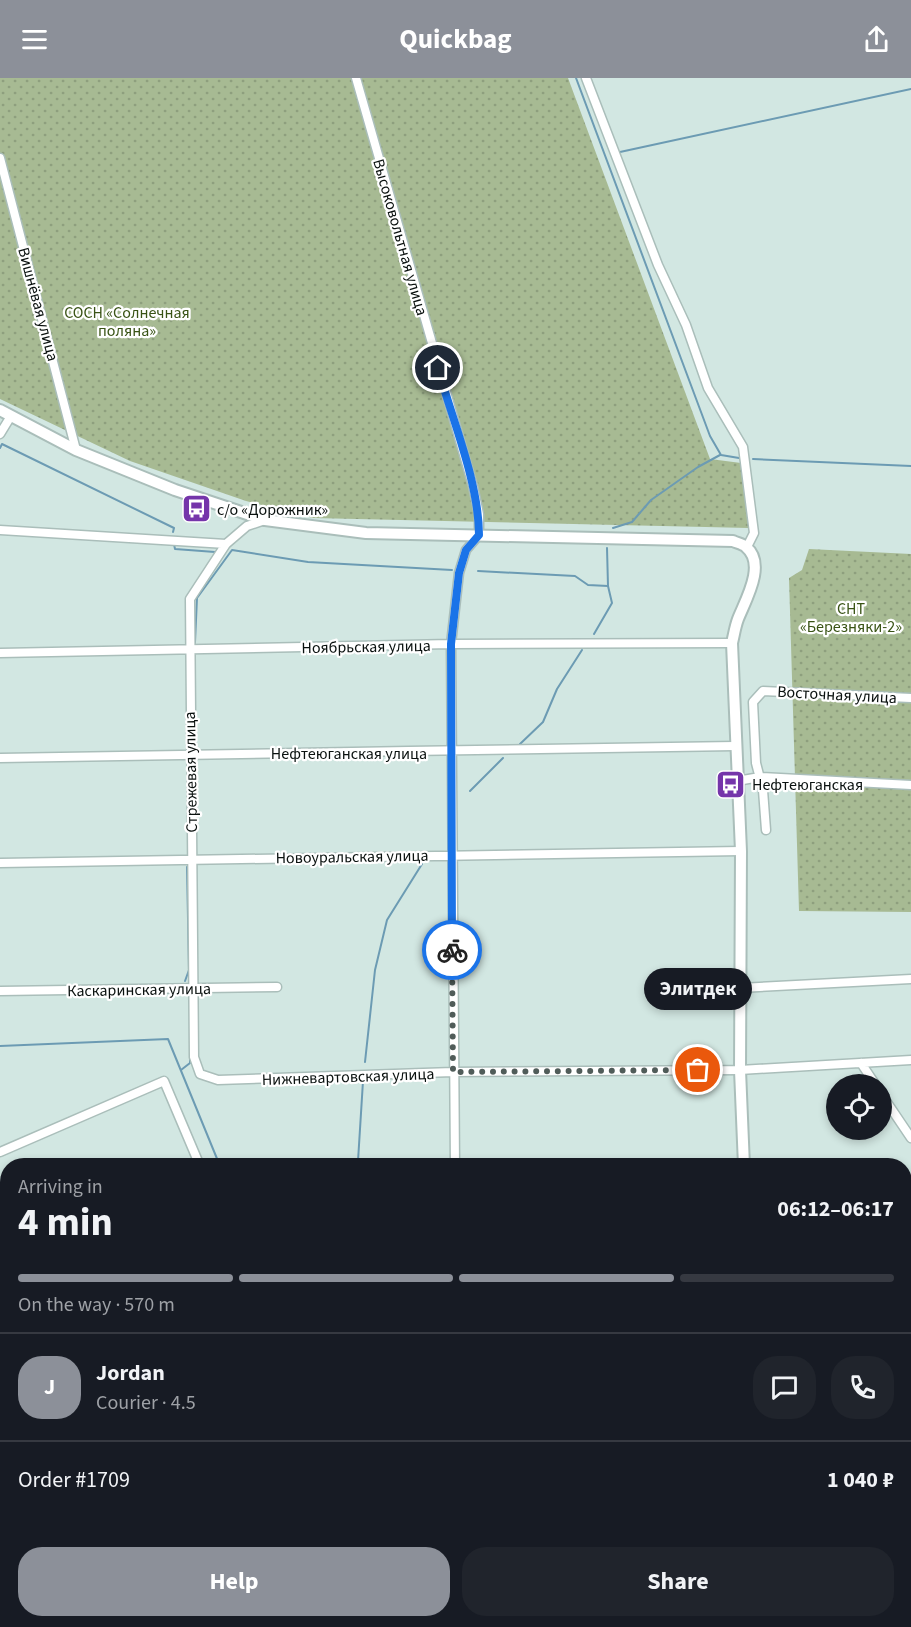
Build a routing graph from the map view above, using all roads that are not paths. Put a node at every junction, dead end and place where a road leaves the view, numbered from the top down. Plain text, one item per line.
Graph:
1 (356, 78) edge
2 (586, 78) edge
3 (0, 158) edge
4 (0, 410) edge
5 (11, 416) junction
6 (0, 434) edge
7 (76, 450) junction
8 (265, 520) junction
9 (0, 530) edge
10 (479, 535) junction
11 (226, 544) junction
12 (747, 548) junction
13 (732, 643) junction
14 (451, 644) junction
15 (189, 650) junction
16 (0, 653) edge
17 (911, 698) edge
18 (735, 746) junction
19 (452, 752) junction
20 (190, 753) junction
21 (0, 758) edge
22 (760, 777) junction
23 (737, 781) junction
24 (911, 785) edge
25 (766, 830) dead end
26 (741, 851) junction
27 (452, 855) junction
28 (192, 859) junction
29 (0, 863) edge
30 (911, 979) edge
31 (277, 987) dead end
32 (193, 988) junction
33 (740, 988) junction
34 (0, 991) edge
35 (194, 1058) joint
36 (911, 1060) edge
37 (861, 1063) junction
38 (740, 1070) junction
39 (453, 1072) junction
40 (868, 1074) edge
41 (892, 1110) edge
42 (911, 1138) edge
43 (0, 1152) edge
44 (197, 1158) edge
45 (455, 1158) edge
46 (744, 1158) edge

1 - 10 street, Высоковольтная улица
2 - 12 street
3 - 7 street, Вишнёвая улица
4 - 5 street
5 - 6 street
5 - 7 street
7 - 8 street
8 - 10 street
8 - 11 street, Стрежевая улица
9 - 11 street
10 - 12 street
10 - 14 street
11 - 15 street, Стрежевая улица
12 - 13 street
13 - 14 street, Ноябрьская улица
13 - 18 street
14 - 15 street, Ноябрьская улица
14 - 19 street
15 - 16 street, Ноябрьская улица
15 - 20 street, Стрежевая улица
17 - 22 street, Восточная улица
18 - 19 street, Нефтеюганская улица
18 - 23 street
19 - 20 street, Нефтеюганская улица
19 - 27 street
20 - 21 street, Нефтеюганская улица
20 - 28 street, Стрежевая улица
22 - 23 street
22 - 24 street
22 - 25 street, Восточная улица
23 - 26 street
26 - 27 street, Новоуральская улица
26 - 33 street
27 - 28 street, Новоуральская улица
27 - 39 street
28 - 29 street, Новоуральская улица
28 - 32 street, Стрежевая улица
30 - 33 street
31 - 32 street, Каскаринская улица
32 - 34 street, Каскаринская улица
32 - 35 street, Стрежевая улица
33 - 38 street
35 - 39 street, Нижневартовская улица
36 - 37 street, Нижневартовская улица
37 - 38 street, Нижневартовская улица
37 - 40 street
38 - 39 street, Нижневартовская улица
38 - 46 street
39 - 45 street
41 - 42 street
43 - 44 street

